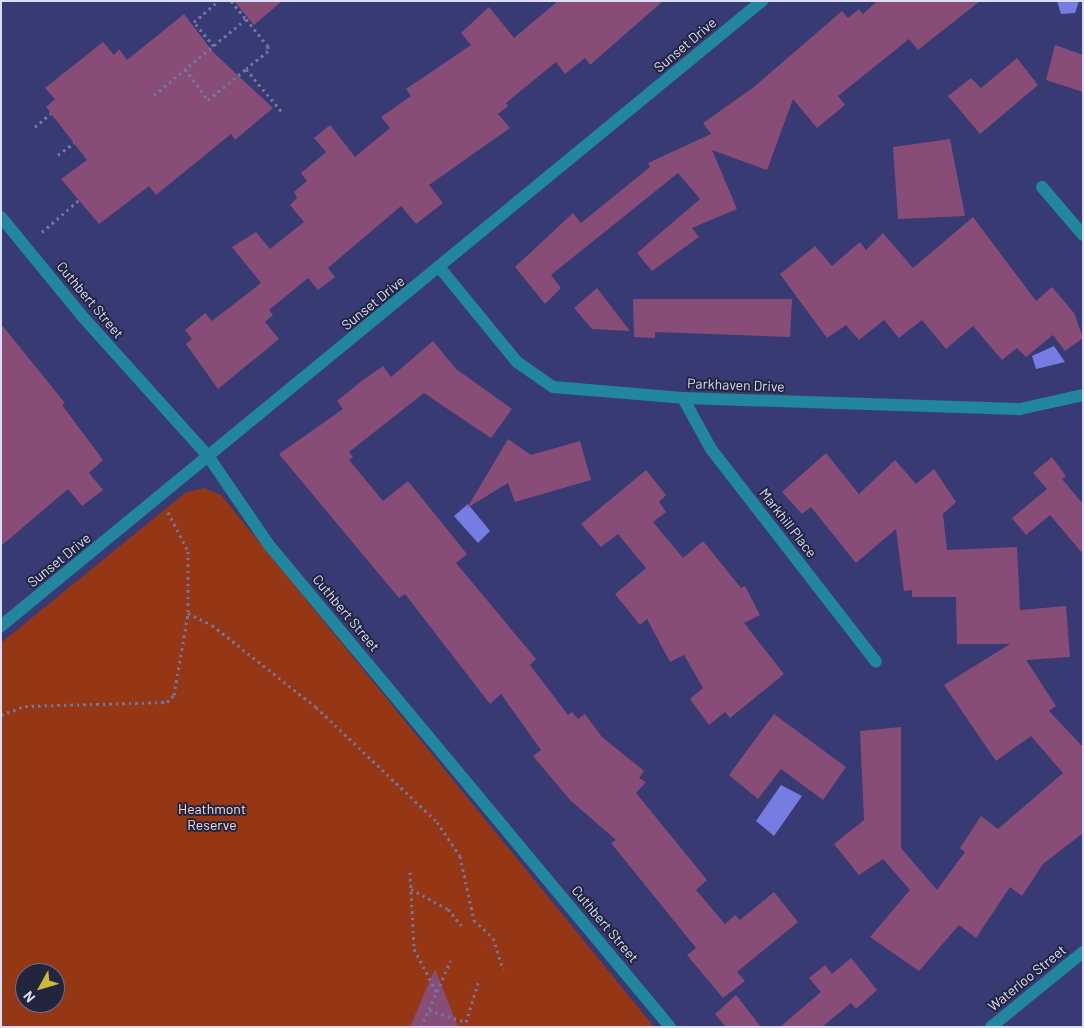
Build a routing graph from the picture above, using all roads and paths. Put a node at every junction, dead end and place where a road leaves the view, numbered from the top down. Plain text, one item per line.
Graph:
1 (218, 1) edge
2 (231, 1) edge
3 (754, 4) edge
4 (246, 19) junction
5 (214, 46) junction
6 (185, 69) junction
7 (246, 69) junction
8 (154, 95) dead end
9 (282, 112) dead end
10 (51, 113) dead end
11 (35, 127) dead end
12 (74, 143) dead end
13 (58, 155) dead end
14 (1042, 187) dead end
15 (79, 200) dead end
16 (1, 216) edge
17 (42, 232) dead end
18 (1083, 235) edge
19 (440, 268) junction
20 (1083, 395) edge
21 (683, 398) junction
22 (208, 456) junction
23 (157, 498) junction
24 (188, 613) junction
25 (1, 626) edge
26 (876, 662) dead end
27 (1, 716) edge
28 (410, 872) dead end
29 (411, 889) junction
30 (461, 925) dead end
31 (1083, 952) edge
32 (452, 960) dead end
33 (503, 969) dead end
34 (478, 983) dead end
35 (437, 993) junction
36 (429, 1010) junction
37 (421, 1027) edge
38 (670, 1027) edge
39 (991, 1027) edge

1 - 5 path
2 - 4 path
3 - 19 street, Sunset Drive
4 - 5 path
4 - 7 path
5 - 6 path
6 - 7 path
6 - 8 path
7 - 9 path
10 - 11 path
12 - 13 path
14 - 18 street
15 - 17 path
16 - 22 street, Cuthbert Street
19 - 21 street, Parkhaven Drive
19 - 22 street, Sunset Drive
20 - 21 street, Parkhaven Drive
21 - 26 street, Markhill Place
22 - 23 street, Sunset Drive
22 - 38 street, Cuthbert Street
23 - 24 path
23 - 25 street, Sunset Drive
24 - 27 path
24 - 33 path
28 - 29 path
29 - 30 path
29 - 35 path
31 - 39 street, Waterloo Street
32 - 35 path
34 - 36 path
35 - 36 path
36 - 37 path

